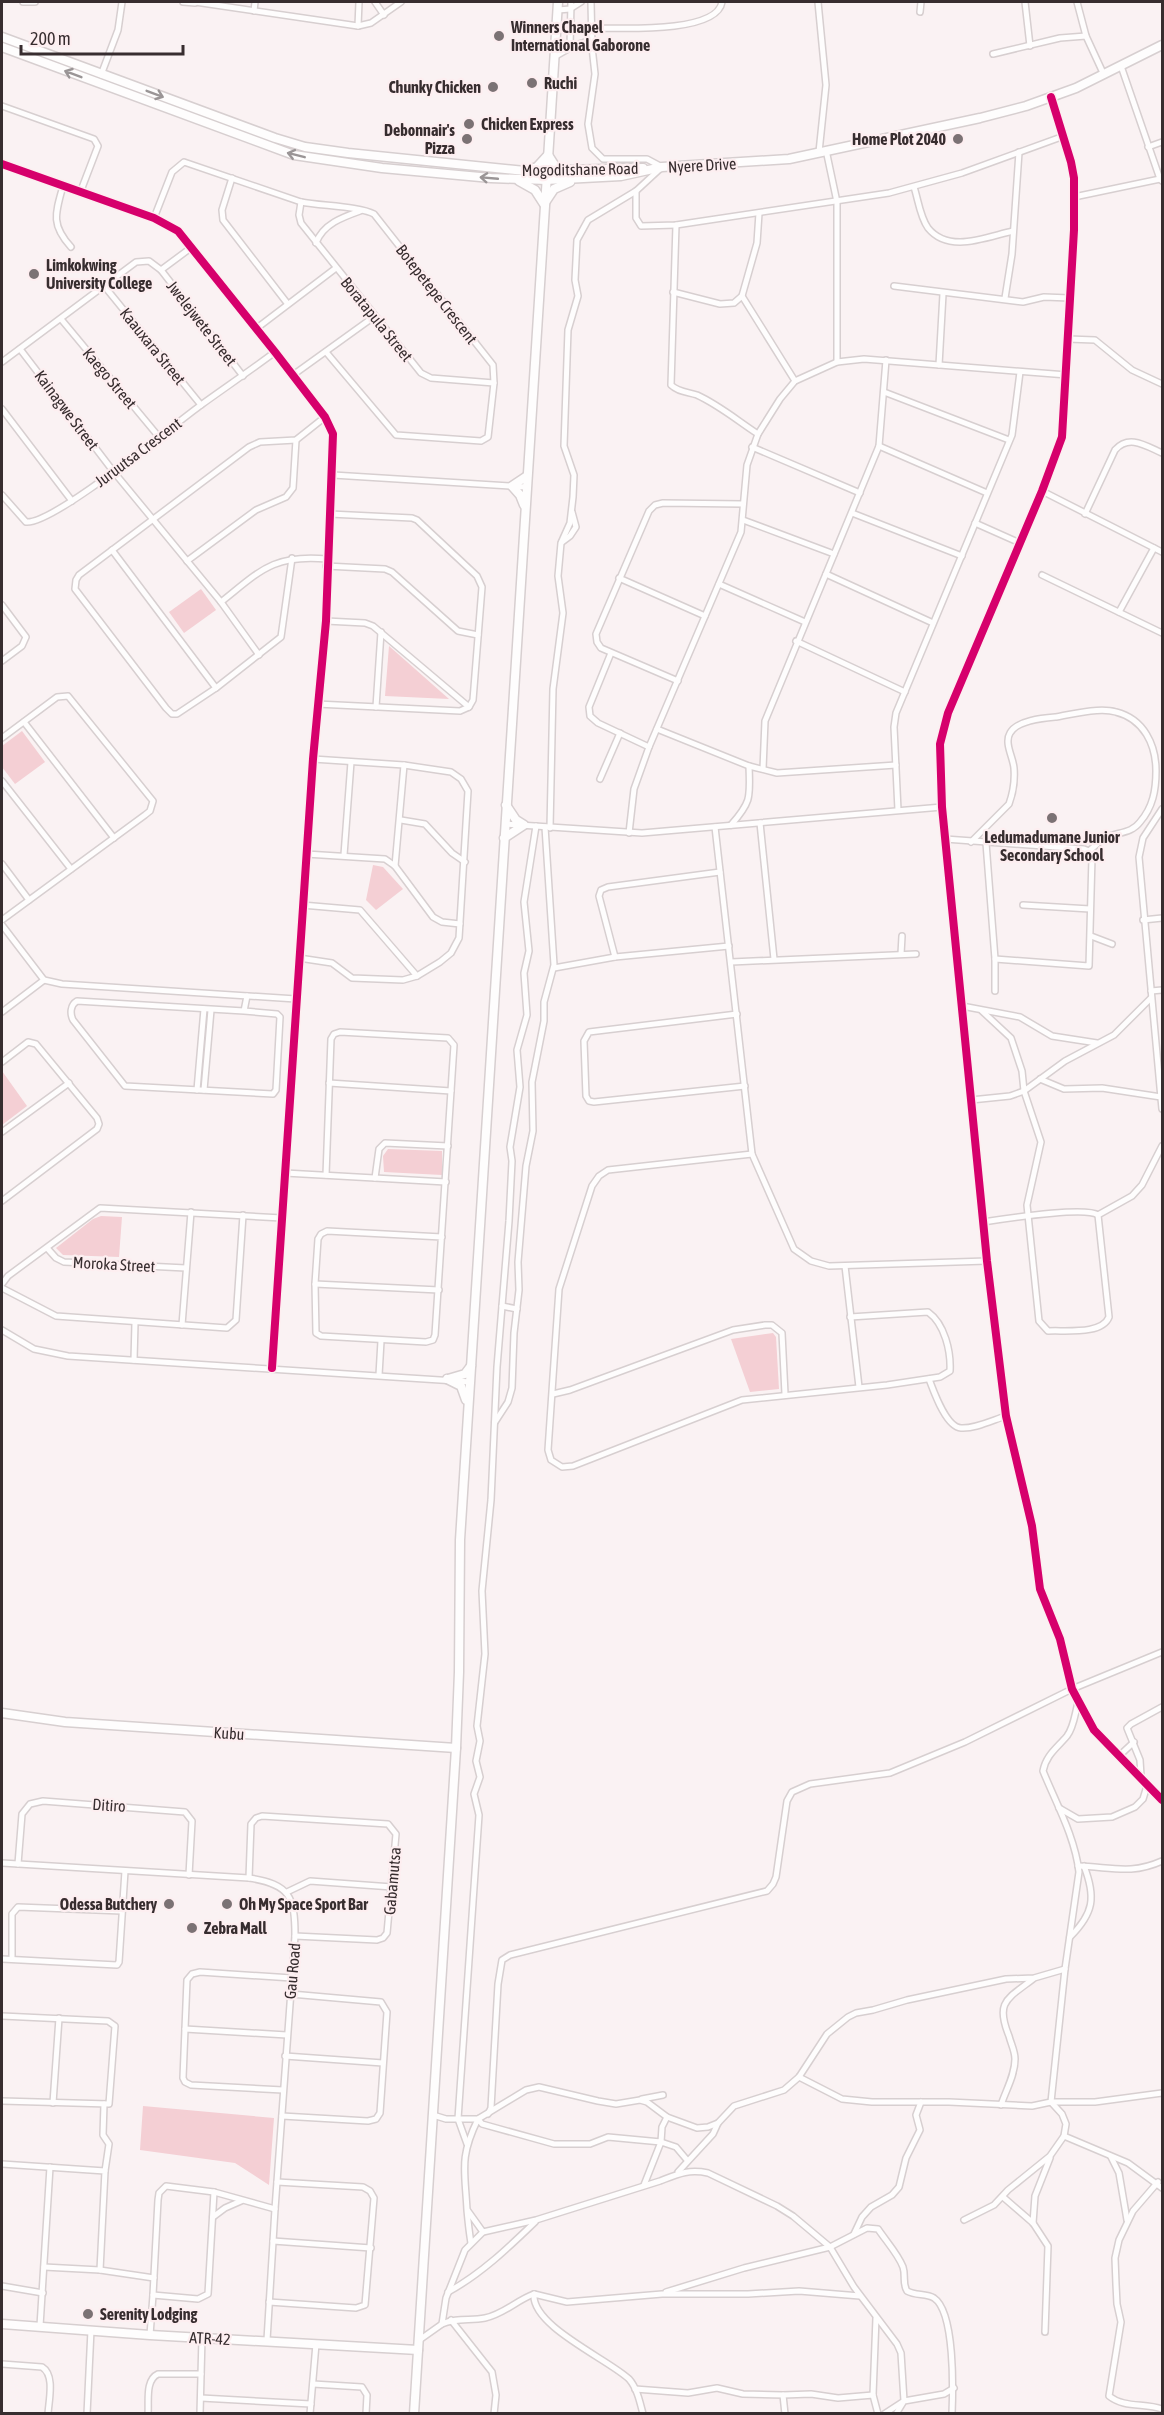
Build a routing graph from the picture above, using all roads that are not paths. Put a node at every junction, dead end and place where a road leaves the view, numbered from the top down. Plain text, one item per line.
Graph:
1 (23, 2) edge
2 (35, 2) edge
3 (122, 2) edge
4 (183, 2) edge
5 (195, 2) edge
6 (255, 2) edge
7 (360, 2) edge
8 (375, 2) edge
9 (401, 2) edge
10 (571, 2) edge
11 (581, 2) edge
12 (591, 2) edge
13 (722, 2) edge
14 (818, 2) edge
15 (921, 2) edge
16 (1025, 2) edge
17 (1077, 2) edge
18 (558, 6) edge
19 (570, 9) junction
20 (254, 11) junction
21 (920, 12) dead end
22 (384, 15) junction
23 (358, 26) junction
24 (592, 28) junction
25 (1086, 36) junction
26 (2, 37) edge
27 (592, 40) junction
28 (1030, 45) junction
29 (1162, 45) edge
30 (2, 47) edge
31 (570, 48) junction
32 (993, 54) dead end
33 (555, 57) junction
34 (1122, 66) junction
35 (102, 73) junction
36 (1104, 75) junction
37 (97, 84) junction
38 (1051, 97) junction
39 (2, 106) edge
40 (1064, 136) junction
41 (1162, 142) edge
42 (1148, 147) junction
43 (823, 151) junction
44 (1019, 152) junction
45 (548, 155) junction
46 (2, 164) edge
47 (662, 167) junction
48 (651, 168) junction
49 (525, 171) junction
50 (565, 171) junction
51 (546, 176) junction
52 (232, 178) junction
53 (517, 180) junction
54 (575, 180) junction
55 (1161, 180) edge
56 (63, 186) junction
57 (914, 187) junction
58 (636, 191) junction
59 (80, 193) junction
60 (1074, 197) junction
61 (301, 202) junction
62 (837, 202) junction
63 (544, 204) junction
64 (362, 211) junction
65 (759, 213) junction
66 (154, 218) junction
67 (676, 225) junction
68 (1014, 231) junction
69 (316, 243) junction
70 (71, 247) dead end
71 (192, 247) junction
72 (336, 268) junction
73 (161, 270) junction
74 (894, 286) dead end
75 (105, 287) junction
76 (673, 292) junction
77 (943, 294) junction
78 (742, 296) junction
79 (1005, 298) junction
80 (1070, 298) junction
81 (287, 303) junction
82 (375, 316) junction
83 (61, 319) junction
84 (257, 328) junction
85 (1068, 339) junction
86 (20, 349) junction
87 (275, 352) junction
88 (326, 352) junction
89 (886, 360) junction
90 (2, 362) edge
91 (837, 363) junction
92 (939, 365) junction
93 (1020, 372) junction
94 (293, 375) junction
95 (1067, 375) junction
96 (243, 376) junction
97 (795, 381) junction
98 (494, 383) junction
99 (1162, 384) edge
100 (884, 392) junction
101 (201, 405) junction
102 (2, 409) edge
103 (325, 417) junction
104 (758, 434) junction
105 (159, 437) junction
106 (296, 440) junction
107 (1009, 440) junction
108 (879, 446) junction
109 (752, 447) junction
110 (1162, 453) edge
111 (113, 471) junction
112 (333, 475) junction
113 (527, 476) junction
114 (512, 486) junction
115 (526, 487) junction
116 (1042, 491) junction
117 (860, 493) junction
118 (987, 493) junction
119 (2, 495) edge
120 (72, 501) junction
121 (743, 504) junction
122 (525, 508) junction
123 (852, 513) junction
124 (330, 514) junction
125 (1085, 514) junction
126 (153, 519) junction
127 (743, 520) junction
128 (975, 523) junction
129 (1020, 543) junction
130 (1154, 548) junction
131 (112, 550) junction
132 (1162, 552) edge
133 (834, 554) junction
134 (962, 556) junction
135 (292, 558) junction
136 (327, 559) junction
137 (187, 561) junction
138 (326, 566) junction
139 (826, 574) junction
140 (1042, 575) dead end
141 (619, 578) junction
142 (719, 584) junction
143 (221, 602) junction
144 (2, 606) edge
145 (1119, 612) junction
146 (705, 616) junction
147 (326, 621) junction
148 (805, 622) junction
149 (933, 623) junction
150 (381, 632) junction
151 (1162, 633) edge
152 (478, 635) junction
153 (796, 641) junction
154 (611, 652) junction
155 (258, 655) junction
156 (2, 661) edge
157 (678, 681) junction
158 (216, 688) junction
159 (905, 692) junction
160 (317, 704) junction
161 (376, 707) junction
162 (469, 707) junction
163 (24, 722) junction
164 (657, 729) junction
165 (620, 733) junction
166 (2, 738) edge
167 (649, 747) junction
168 (313, 759) junction
169 (351, 762) junction
170 (404, 765) junction
171 (896, 765) junction
172 (749, 766) junction
173 (763, 769) junction
174 (600, 779) dead end
175 (2, 781) edge
176 (506, 805) junction
177 (942, 807) junction
178 (1162, 809) edge
179 (898, 810) junction
180 (401, 820) junction
181 (760, 823) junction
182 (505, 824) junction
183 (524, 825) junction
184 (731, 825) junction
185 (536, 826) junction
186 (548, 827) junction
187 (715, 827) junction
188 (629, 833) junction
189 (114, 838) junction
190 (504, 838) junction
191 (945, 839) junction
192 (970, 842) junction
193 (986, 843) junction
194 (1089, 851) junction
195 (306, 854) junction
196 (344, 855) junction
197 (465, 862) junction
198 (2, 864) edge
199 (395, 866) junction
200 (71, 869) junction
201 (720, 872) junction
202 (29, 900) junction
203 (303, 905) junction
204 (1023, 905) dead end
205 (1090, 909) junction
206 (1162, 918) edge
207 (2, 920) edge
208 (1143, 920) junction
209 (460, 924) junction
210 (2, 925) edge
211 (902, 936) dead end
212 (1091, 936) junction
213 (1112, 944) dead end
214 (729, 946) junction
215 (901, 954) junction
216 (916, 954) dead end
217 (615, 957) junction
218 (299, 958) junction
219 (774, 959) junction
220 (995, 959) junction
221 (731, 962) junction
222 (554, 968) junction
223 (417, 976) junction
224 (44, 980) junction
225 (151, 990) junction
226 (1162, 990) edge
227 (995, 991) dead end
228 (1151, 995) junction
229 (247, 996) junction
230 (296, 999) junction
231 (150, 1006) junction
232 (962, 1006) junction
233 (207, 1009) junction
234 (244, 1011) junction
235 (982, 1011) junction
236 (2, 1012) edge
237 (737, 1014) junction
238 (1099, 1043) junction
239 (2, 1062) edge
240 (1040, 1079) junction
241 (69, 1083) junction
242 (329, 1083) junction
243 (745, 1086) junction
244 (200, 1090) junction
245 (452, 1091) junction
246 (1024, 1091) junction
247 (971, 1100) junction
248 (1162, 1101) edge
249 (1162, 1108) edge
250 (2, 1132) edge
251 (448, 1146) junction
252 (1162, 1146) edge
253 (752, 1154) junction
254 (285, 1173) junction
255 (326, 1175) junction
256 (375, 1178) junction
257 (446, 1182) junction
258 (511, 1183) junction
259 (525, 1183) junction
260 (2, 1201) edge
261 (191, 1212) junction
262 (243, 1215) junction
263 (1098, 1215) junction
264 (1029, 1216) junction
265 (282, 1218) junction
266 (983, 1222) junction
267 (442, 1237) junction
268 (47, 1248) junction
269 (987, 1261) junction
270 (845, 1266) junction
271 (186, 1268) junction
272 (315, 1284) junction
273 (2, 1286) edge
274 (439, 1290) junction
275 (502, 1306) junction
276 (517, 1309) junction
277 (850, 1317) junction
278 (135, 1323) junction
279 (182, 1325) junction
280 (2, 1330) edge
281 (381, 1341) junction
282 (134, 1360) junction
283 (471, 1366) junction
284 (272, 1368) junction
285 (379, 1375) junction
286 (447, 1379) junction
287 (929, 1379) junction
288 (471, 1382) junction
289 (860, 1388) junction
290 (553, 1394) junction
291 (785, 1394) junction
292 (496, 1400) junction
293 (508, 1402) junction
294 (469, 1409) junction
295 (1006, 1416) junction
296 (494, 1424) junction
297 (1162, 1652) edge
298 (1072, 1689) junction
299 (1078, 1703) junction
300 (1162, 1707) edge
301 (2, 1713) edge
302 (457, 1728) junction
303 (1134, 1742) junction
304 (436, 1746) junction
305 (456, 1748) junction
306 (1120, 1755) junction
307 (1141, 1776) junction
308 (1147, 1786) junction
309 (1162, 1800) edge
310 (1059, 1808) junction
311 (1162, 1861) edge
312 (2, 1863) edge
313 (18, 1864) junction
314 (1081, 1866) junction
315 (125, 1871) junction
316 (189, 1875) junction
317 (249, 1878) junction
318 (392, 1887) junction
319 (286, 1892) junction
320 (122, 1911) junction
321 (295, 1936) junction
322 (1070, 1937) junction
323 (2, 1959) edge
324 (12, 1959) junction
325 (1065, 1969) junction
326 (292, 1978) junction
327 (1034, 1978) junction
328 (291, 1994) junction
329 (2, 2016) edge
330 (59, 2018) junction
331 (2, 2024) edge
332 (185, 2029) junction
333 (287, 2035) junction
334 (285, 2056) junction
335 (383, 2063) junction
336 (799, 2077) junction
337 (283, 2090) junction
338 (1162, 2093) edge
339 (663, 2095) dead end
340 (640, 2100) junction
341 (2, 2101) edge
342 (921, 2102) junction
343 (1052, 2102) junction
344 (53, 2103) junction
345 (104, 2104) junction
346 (1001, 2105) junction
347 (488, 2114) junction
348 (432, 2115) junction
349 (282, 2116) junction
350 (667, 2117) junction
351 (478, 2119) junction
352 (458, 2120) junction
353 (717, 2123) junction
354 (1064, 2136) junction
355 (661, 2142) junction
356 (467, 2144) junction
357 (1110, 2155) junction
358 (1050, 2156) junction
359 (687, 2160) junction
360 (2, 2164) edge
361 (50, 2167) junction
362 (105, 2171) junction
363 (678, 2172) junction
364 (277, 2182) junction
365 (1158, 2182) junction
366 (644, 2185) junction
367 (1162, 2188) edge
368 (214, 2192) junction
369 (1003, 2197) junction
370 (241, 2201) junction
371 (274, 2209) junction
372 (468, 2211) junction
373 (213, 2217) junction
374 (536, 2220) junction
375 (964, 2220) dead end
376 (1127, 2221) junction
377 (1033, 2223) junction
378 (483, 2232) junction
379 (854, 2235) junction
380 (273, 2241) junction
381 (471, 2242) junction
382 (371, 2247) junction
383 (830, 2247) junction
384 (44, 2267) junction
385 (100, 2270) junction
386 (154, 2278) junction
387 (2, 2286) edge
388 (448, 2292) junction
389 (43, 2293) junction
390 (534, 2294) junction
391 (662, 2294) junction
392 (153, 2295) junction
393 (860, 2296) junction
394 (269, 2302) junction
395 (876, 2318) junction
396 (452, 2320) junction
397 (2, 2324) edge
398 (442, 2324) junction
399 (40, 2326) junction
400 (91, 2330) junction
401 (1045, 2332) dead end
402 (150, 2335) junction
403 (202, 2337) junction
404 (267, 2340) junction
405 (316, 2344) junction
406 (418, 2346) junction
407 (2, 2364) edge
408 (201, 2374) junction
409 (313, 2384) junction
410 (954, 2388) junction
411 (635, 2389) junction
412 (783, 2395) junction
413 (873, 2395) junction
414 (201, 2398) junction
415 (904, 2401) junction
416 (311, 2403) junction
417 (1162, 2409) edge
418 (48, 2414) edge
419 (87, 2414) edge
420 (148, 2414) edge
421 (200, 2414) edge
422 (310, 2414) edge
423 (366, 2414) edge
424 (414, 2414) edge
425 (494, 2414) edge
426 (643, 2414) edge
427 (785, 2414) edge
428 (878, 2414) edge
429 (884, 2414) edge
430 (896, 2414) edge
431 (952, 2414) edge

1 - 2 street
3 - 35 street
4 - 5 street
5 - 20 street
6 - 20 street
7 - 23 street
8 - 22 street
9 - 22 street
10 - 19 street
11 - 19 street
12 - 24 street
13 - 24 street
14 - 43 street
15 - 21 street
16 - 28 street
17 - 25 street
18 - 19 street
18 - 33 main road
19 - 31 street
20 - 23 street
22 - 23 street
24 - 27 street
25 - 28 street
25 - 36 street
26 - 35 main road, Mogoditshane Road
27 - 31 street
27 - 47 street
28 - 32 street
29 - 34 main road
37 -> 30 main road, Mogoditshane Road
31 - 33 street
33 - 45 main road
34 - 36 main road
34 - 42 street
35 - 37 street
35 -> 49 main road, Mogoditshane Road
36 - 38 main road
53 -> 37 main road, Mogoditshane Road
38 - 40 street
38 - 43 main road
39 - 59 street
40 - 44 street
40 - 60 street
41 - 42 street
42 - 55 street
43 - 47 main road, Nyere Drive
43 - 62 street
44 - 57 street
44 - 68 street
45 - 49 main road
45 - 50 main road
45 - 51 main road
46 - 56 street
47 - 48 main road, Nyere Drive
47 - 58 street
48 - 50 main road, Mogoditshane Road
48 - 54 main road, Mogoditshane Road
49 - 51 main road, Mogoditshane Road
50 - 51 main road, Mogoditshane Road
51 - 53 main road, Mogoditshane Road
51 - 54 main road, Mogoditshane Road
51 - 63 main road
52 - 61 street, Botepetepe Crescent
52 - 66 street, Botepetepe Crescent
52 - 81 street
53 - 63 main road
54 - 63 main road
55 - 60 street
56 - 59 street
56 - 70 street
57 - 62 street
57 - 68 street
58 - 67 street
58 - 186 street
59 - 66 street
60 - 80 street
61 - 64 street, Botepetepe Crescent
61 - 69 street, Boratapula Street
62 - 65 street
62 - 91 street
63 - 113 main road
64 - 69 street
64 - 98 street, Botepetepe Crescent
65 - 67 street
65 - 78 street
66 - 71 street
67 - 76 street
68 - 79 street
69 - 72 street, Boratapula Street
71 - 73 street
71 - 84 street
72 - 81 street
72 - 82 street, Boratapula Street
73 - 75 street
73 - 96 street, Jwelejwete Street
74 - 77 street
75 - 83 street
75 - 101 street, Kaauxara Street
76 - 78 street
76 - 104 street
77 - 79 street
77 - 92 street
78 - 97 street
79 - 80 street
80 - 85 street
81 - 84 street
82 - 88 street
82 - 98 street, Boratapula Street
83 - 86 street
83 - 105 street, Kaego Street
84 - 87 street
85 - 95 street
85 - 99 street
86 - 90 street
86 - 111 street, Kainagwe Street
87 - 94 street
87 - 96 street, Juruutsa Crescent
88 - 94 street
88 - 98 street, Botepetepe Crescent
89 - 91 street
89 - 92 street
89 - 100 street
91 - 97 street
92 - 93 street
93 - 95 street
93 - 107 street
94 - 103 street
95 - 116 street
96 - 101 street, Juruutsa Crescent
97 - 104 street
100 - 107 street
100 - 108 street
101 - 105 street, Juruutsa Crescent
102 - 120 street
103 - 106 street
103 - 112 street
104 - 109 street
105 - 111 street, Juruutsa Crescent
106 - 126 street
106 - 137 street
107 - 118 street
108 - 117 street
108 - 118 street
109 - 117 street
109 - 121 street
110 - 125 street
111 - 120 street, Juruutsa Crescent
111 - 126 street, Kainagwe Street
112 - 114 street
112 - 124 street
113 - 114 main road
113 - 115 main road
114 - 115 street
114 - 122 main road
115 - 122 main road
116 - 125 street
116 - 129 street
117 - 123 street
118 - 128 street
119 - 120 street, Juruutsa Crescent
121 - 127 street
121 - 141 street
122 - 176 main road
123 - 133 street
123 - 134 street
124 - 136 street
124 - 152 street
125 - 130 street
126 - 131 street
126 - 137 street, Kainagwe Street
127 - 133 street
127 - 142 street
128 - 129 street
128 - 134 street
129 - 177 street
130 - 132 street
130 - 145 street
131 - 158 street
131 - 158 street
133 - 139 street
134 - 149 street
135 - 136 street
135 - 143 street
135 - 155 street
136 - 138 street
137 - 143 street, Kainagwe Street
138 - 147 street
138 - 152 street
139 - 148 street
139 - 149 street
140 - 145 street
141 - 146 street
141 - 154 street
142 - 146 street
142 - 148 street
143 - 155 street, Kainagwe Street
144 - 156 street
145 - 151 street
146 - 157 street
147 - 150 street
147 - 160 street
148 - 153 street
149 - 159 street
150 - 161 street
150 - 162 street
152 - 162 street
153 - 159 street
153 - 173 street
154 - 157 street
154 - 165 street
155 - 158 street
157 - 164 street
159 - 171 street
160 - 161 street
160 - 168 street
161 - 162 street
163 - 166 street
163 - 189 street
163 - 189 street
164 - 167 street
164 - 172 street
165 - 167 street
165 - 174 street
167 - 188 street
168 - 169 street
168 - 195 street
169 - 170 street
169 - 196 street
170 - 180 street
170 - 197 street
171 - 173 street
171 - 179 street
172 - 173 street
172 - 184 street
175 - 200 street
176 - 182 main road
176 - 183 main road
177 - 179 street
177 - 191 street
178 - 208 street
179 - 181 street
180 - 197 street
180 - 199 street
181 - 184 street
181 - 219 street
182 - 183 street
182 - 190 main road
183 - 185 street
183 - 190 main road
184 - 187 street
185 - 186 street
185 - 258 street
186 - 188 street
186 - 222 street
187 - 188 street
187 - 201 street
189 - 200 street
190 - 283 main road
191 - 192 street
191 - 232 street
192 - 193 street
192 - 194 street
193 - 194 street
193 - 220 street
194 - 205 street
195 - 196 street
195 - 203 street
196 - 199 street
197 - 209 street
198 - 202 street
199 - 209 street
200 - 202 street
201 - 214 street
201 - 217 street
202 - 207 street
203 - 218 street
203 - 223 street
204 - 205 street
205 - 212 street
206 - 208 street
208 - 228 street
209 - 223 street
210 - 224 street
211 - 215 street
212 - 213 street
212 - 220 street
214 - 217 street
214 - 221 street
215 - 216 street
215 - 219 street
217 - 222 street
218 - 223 street
218 - 230 street
219 - 221 street
220 - 227 street
221 - 237 street
222 - 259 street
224 - 225 street
224 - 236 street
225 - 229 street
225 - 231 street
226 - 228 street
228 - 238 street
228 - 248 street
229 - 230 street
229 - 234 street
230 - 254 street
231 - 233 street
231 - 244 street
232 - 235 street
232 - 247 street
233 - 234 street
233 - 244 street
234 - 244 street
235 - 238 street
235 - 246 street
237 - 243 street
237 - 243 street
238 - 240 street
239 - 241 street
240 - 246 street
240 - 248 street
241 - 250 street
241 - 260 street
242 - 245 street
242 - 245 street
242 - 255 street
243 - 253 street
245 - 251 street
246 - 247 street
246 - 264 street
247 - 266 street
248 - 249 street
251 - 256 street
251 - 257 street
252 - 263 street
253 - 270 street
253 - 290 street
254 - 255 street
254 - 265 street
255 - 256 street
256 - 257 street
257 - 267 street
258 - 259 street
258 - 275 street
259 - 276 street
261 - 262 street
261 - 268 street
261 - 271 street
262 - 265 street
262 - 279 street
263 - 264 street
263 - 264 street
264 - 266 street
265 - 284 street
266 - 269 street
267 - 272 street
267 - 274 street
268 - 271 street, Moroka Street
268 - 273 street
269 - 270 street
269 - 295 street
270 - 277 street
271 - 279 street
272 - 274 street
272 - 281 street
273 - 278 street
274 - 281 street
275 - 276 street
275 - 292 street
276 - 293 street
277 - 287 street
277 - 289 street
278 - 279 street
278 - 282 street
280 - 282 street
281 - 285 street
282 - 284 street
283 - 286 main road
283 - 288 main road
284 - 285 street
285 - 286 street
286 - 288 street
286 - 294 main road
287 - 289 street
287 - 295 street
288 - 294 main road
289 - 291 street
290 - 291 street
290 - 291 street
292 - 293 street
292 - 296 street
293 - 296 street
294 - 302 main road
295 - 298 street
296 - 352 street
297 - 298 street
298 - 299 street
298 - 347 street
299 - 306 street
299 - 310 street
300 - 303 street
301 - 304 main road, Kubu
302 - 304 main road
302 - 305 main road
303 - 306 street
303 - 307 street
304 - 305 main road, Kubu
305 - 348 main road
306 - 307 street
307 - 308 street
308 - 309 street
308 - 310 street
310 - 314 street
311 - 314 street
312 - 313 street
313 - 315 street
313 - 316 street, Ditiro
314 - 322 street
314 - 322 street
315 - 316 street
315 - 320 street
316 - 317 street
317 - 318 street, Gabamutsa
317 - 319 street
318 - 319 street
318 - 321 street, Gabamutsa
319 - 321 street, Gau Road
320 - 324 street
320 - 324 street
321 - 326 street, Gau Road
322 - 325 street
323 - 324 street
325 - 327 street
325 - 343 street
326 - 328 street, Gau Road
326 - 332 street
327 - 336 street
327 - 346 street
328 - 333 street, Gau Road
328 - 335 street
329 - 330 street
329 - 331 street
330 - 344 street
330 - 345 street
332 - 333 street
332 - 337 street
333 - 334 street, Gau Road
334 - 335 street
334 - 337 street, Gau Road
335 - 349 street
336 - 342 street
336 - 353 street
337 - 349 street, Gau Road
338 - 343 street
339 - 340 street
340 - 347 street
340 - 350 street
341 - 344 street
342 - 346 street
342 - 379 street
343 - 346 street
343 - 354 street
344 - 345 street
345 - 362 street
347 - 351 street
348 - 352 street
348 - 406 main road
349 - 364 street, Gau Road
350 - 353 street
350 - 355 street
351 - 352 street
351 - 355 street
351 - 356 street
352 - 356 street
353 - 359 street
354 - 357 street
354 - 358 street
355 - 359 street
355 - 366 street
356 - 372 street
357 - 365 street
357 - 376 street
358 - 369 street
358 - 377 street
359 - 363 street
360 - 361 street
361 - 362 street
361 - 384 street
362 - 385 street
363 - 366 street
363 - 383 street
364 - 371 street, Gau Road
364 - 382 street
365 - 367 street
365 - 376 street
366 - 374 street
368 - 370 street
368 - 373 street
368 - 386 street
369 - 375 street
369 - 377 street
370 - 371 street
370 - 373 street
371 - 380 street, Gau Road
372 - 378 street
372 - 381 street
373 - 392 street
374 - 378 street
374 - 388 street
376 - 417 street
377 - 401 street
378 - 381 street
379 - 383 street
379 - 410 street
380 - 382 street
380 - 394 street, Gau Road
381 - 388 street
382 - 394 street
383 - 391 street
383 - 393 street
384 - 385 street
384 - 389 street
385 - 386 street
386 - 392 street
387 - 389 street
388 - 398 street
389 - 399 street
390 - 391 street
390 - 396 street
390 - 411 street
391 - 393 street
392 - 402 street
393 - 395 street
394 - 404 street, Gau Road
395 - 413 street
395 - 415 street
396 - 398 street
396 - 425 street
397 - 399 main road, ATR-42
398 - 406 street
399 - 400 main road, ATR-42
400 - 402 main road, ATR-42
400 - 419 street
402 - 403 main road, ATR-42
403 - 404 main road, ATR-42
403 - 408 street
404 - 405 main road, ATR-42
405 - 406 main road, ATR-42
405 - 409 street
406 - 424 main road
407 - 418 street
408 - 414 street
408 - 420 street
409 - 416 street
409 - 423 street
410 - 415 street
410 - 431 street
411 - 412 street
411 - 426 street
412 - 413 street
412 - 427 street
413 - 428 street
414 - 416 street
414 - 421 street
415 - 429 street
415 - 430 street
416 - 422 street

